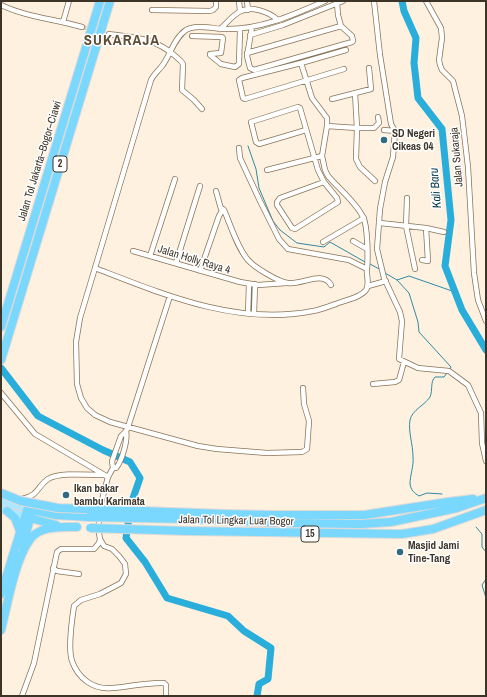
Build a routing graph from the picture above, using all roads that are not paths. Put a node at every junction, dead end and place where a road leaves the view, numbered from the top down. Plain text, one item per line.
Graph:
1 (69, 1) edge
2 (100, 1) edge
3 (110, 1) edge
4 (216, 1) edge
5 (239, 1) edge
6 (247, 1) edge
7 (325, 1) edge
8 (343, 1) edge
9 (374, 1) edge
10 (426, 1) edge
11 (337, 3) junction
12 (1, 5) edge
13 (152, 10) dead end
14 (248, 10) junction
15 (240, 11) junction
16 (278, 20) junction
17 (64, 22) junction
18 (341, 26) junction
19 (82, 27) tunnel mouth
20 (252, 27) junction
21 (220, 29) junction
22 (240, 29) junction
23 (108, 34) tunnel mouth
24 (250, 34) junction
25 (192, 36) dead end
26 (346, 50) dead end
27 (170, 51) junction
28 (247, 53) junction
29 (220, 54) junction
30 (239, 58) junction
31 (248, 60) junction
32 (301, 63) junction
33 (221, 64) junction
34 (369, 68) dead end
35 (344, 69) dead end
36 (306, 82) junction
37 (355, 94) junction
38 (332, 100) dead end
39 (202, 109) dead end
40 (378, 117) dead end
41 (327, 126) junction
42 (357, 128) junction
43 (306, 130) junction
44 (384, 130) dead end
45 (395, 131) junction
46 (239, 148) dead end
47 (322, 156) junction
48 (314, 157) junction
49 (267, 170) dead end
50 (174, 180) dead end
51 (375, 181) dead end
52 (324, 182) junction
53 (200, 186) dead end
54 (216, 192) dead end
55 (407, 198) dead end
56 (221, 209) junction
57 (364, 218) junction
58 (380, 223) junction
59 (406, 226) junction
60 (426, 228) junction
61 (444, 232) dead end
62 (354, 241) dead end
63 (323, 242) dead end
64 (367, 249) junction
65 (133, 251) dead end
66 (150, 256) junction
67 (422, 260) dead end
68 (176, 264) junction
69 (95, 268) junction
70 (367, 268) junction
71 (415, 269) dead end
72 (200, 271) junction
73 (385, 279) junction
74 (288, 283) junction
75 (252, 284) junction
76 (331, 285) dead end
77 (368, 286) junction
78 (170, 296) junction
79 (251, 314) junction
80 (486, 321) edge
81 (1, 326) edge
82 (1, 360) edge
83 (404, 362) junction
84 (373, 384) dead end
85 (303, 388) dead end
86 (1, 393) edge
87 (127, 429) junction
88 (486, 461) edge
89 (113, 468) junction
90 (106, 476) junction
91 (1, 494) edge
92 (485, 498) edge
93 (1, 501) edge
94 (17, 506) junction
95 (4, 510) edge
96 (486, 510) edge
97 (29, 513) junction
98 (77, 527) junction
99 (20, 531) junction
100 (100, 539) junction
101 (53, 568) junction
102 (16, 571) junction
103 (79, 574) dead end
104 (1, 594) edge
105 (1, 630) edge
106 (22, 696) edge
107 (166, 696) edge

1 - 17 street
2 - 81 highway, Jalan Tol Jakarta–Bogor–Ciawi / 2
3 - 82 highway, Jalan Tol Jakarta–Bogor–Ciawi / 2
4 - 13 street
5 - 15 street
6 - 14 street
7 - 16 street
8 - 11 street
9 - 45 street
10 - 80 street, Jalan Sukaraja
11 - 18 street
11 - 24 street
12 - 17 street
14 - 15 street
14 - 16 street
15 - 21 street
16 - 20 street
17 - 19 street
18 - 28 street
18 - 31 street
20 - 22 street
20 - 24 street
21 - 22 street
21 - 27 street
22 - 30 street
23 - 27 street
24 - 28 street
25 - 29 street
26 - 32 street
27 - 39 street
27 - 69 street
28 - 31 street
29 - 33 street
29 - 33 street
30 - 31 street
30 - 33 street
32 - 36 street
32 - 36 street
34 - 37 street
35 - 36 street
36 - 41 street
37 - 38 street
37 - 42 street
40 - 42 street
41 - 42 street
41 - 47 street
42 - 51 street
43 - 43 street
43 - 48 street
44 - 45 street
45 - 58 street
46 - 70 street
47 - 48 street
47 - 57 street
48 - 49 street
48 - 52 street
50 - 66 street
52 - 52 street
53 - 68 street
54 - 56 street
55 - 59 street
56 - 72 street
56 - 74 street
57 - 63 street
57 - 64 street
58 - 59 street
58 - 73 street
59 - 60 street
59 - 71 street
60 - 61 street
60 - 67 street
62 - 64 street
64 - 70 street
65 - 66 street, Jalan Holly Raya 4
66 - 68 street, Jalan Holly Raya 4
68 - 72 street, Jalan Holly Raya 4
69 - 78 street
69 - 87 street
70 - 77 street
72 - 75 street, Jalan Holly Raya 4
73 - 77 street
73 - 83 street
74 - 75 street, Jalan Holly Raya 4
74 - 76 street, Jalan Holly Raya 4
75 - 79 street
77 - 79 street
78 - 79 street
78 - 87 street
83 - 84 street
83 - 88 street
85 - 87 street
86 - 90 street
87 - 89 street
87 - 89 street
89 - 90 street
90 - 94 street
90 - 100 street
91 - 92 highway, bridge
92 - 97 highway, Jalan Tol Lingkar Luar Bogor / 15, bridge
93 - 94 main road
94 - 97 main road
95 - 97 main road
95 - 99 highway
96 - 98 highway, Jalan Tol Lingkar Luar Bogor / 15, bridge
97 - 98 highway, Jalan Tol Lingkar Luar Bogor / 15
97 - 99 highway
97 - 102 highway
98 - 102 highway
99 - 104 highway
100 - 101 street
100 - 107 street
101 - 103 street
101 - 106 street
102 - 105 highway

